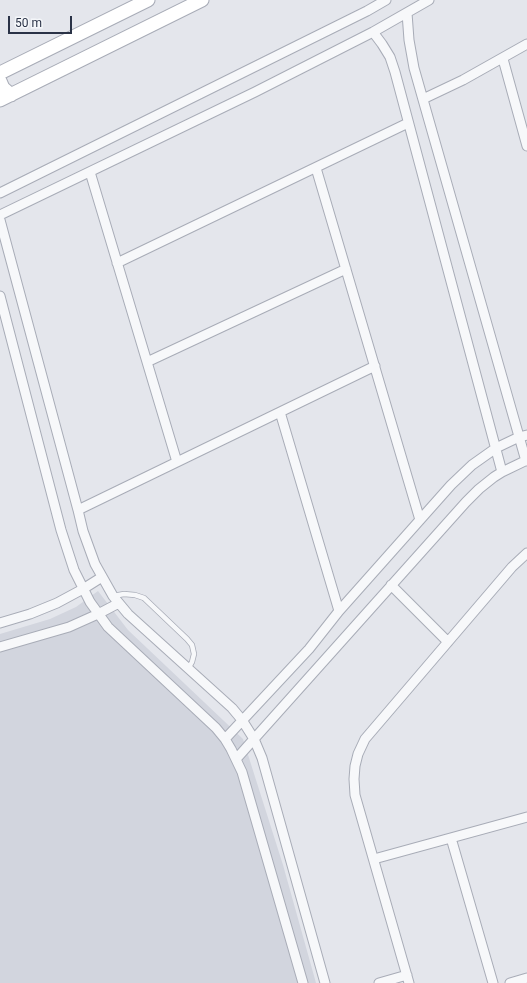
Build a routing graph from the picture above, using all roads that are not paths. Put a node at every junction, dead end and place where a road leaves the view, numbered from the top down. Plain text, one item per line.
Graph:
1 (148, 0) edge
2 (202, 0) edge
3 (386, 0) edge
4 (429, 0) edge
5 (407, 12) junction
6 (373, 32) junction
7 (527, 44) edge
8 (503, 59) junction
9 (0, 74) edge
10 (0, 81) edge
11 (5, 98) edge
12 (423, 99) junction
13 (408, 123) junction
14 (527, 145) edge
15 (316, 168) junction
16 (90, 172) junction
17 (0, 193) edge
18 (0, 215) edge
19 (0, 220) edge
20 (117, 263) junction
21 (346, 269) junction
22 (0, 296) edge
23 (147, 362) junction
24 (375, 366) junction
25 (280, 412) junction
26 (523, 436) edge
27 (496, 448) junction
28 (526, 460) edge
29 (177, 462) junction
30 (502, 472) junction
31 (78, 510) junction
32 (420, 520) junction
33 (527, 553) edge
34 (102, 577) junction
35 (391, 585) junction
36 (83, 589) junction
37 (116, 600) junction
38 (339, 611) junction
39 (98, 614) junction
40 (0, 623) edge
41 (448, 642) junction
42 (0, 647) edge
43 (188, 669) junction
44 (242, 720) junction
45 (225, 739) junction
46 (254, 739) junction
47 (237, 758) junction
48 (527, 817) edge
49 (451, 838) junction
50 (374, 859) junction
51 (527, 978) edge
52 (408, 979) edge
53 (303, 983) edge
54 (325, 983) edge
55 (379, 983) edge
56 (493, 983) edge
57 (510, 983) edge

1 - 9 street
2 - 11 street
3 - 17 street
4 - 5 street
5 - 6 street
5 - 12 street
6 - 13 street
6 - 16 street
7 - 8 street
8 - 12 street
8 - 14 street
10 - 11 street
12 - 26 street
13 - 15 street
13 - 27 street
15 - 20 street
15 - 21 street
16 - 18 street
16 - 20 street
19 - 31 street
20 - 23 street
21 - 23 street
21 - 24 street
22 - 36 street
23 - 29 street
24 - 25 street
24 - 32 street
25 - 29 street
25 - 38 street
26 - 27 street
26 - 28 street
27 - 30 street
27 - 32 street
28 - 30 street
29 - 31 street
30 - 35 street
31 - 34 street
32 - 38 street
33 - 41 street
34 - 36 street
34 - 37 street
35 - 41 street
35 - 46 street
36 - 39 street
36 - 40 street
37 - 39 street
37 - 43 street
37 - 43 lane
38 - 44 street
39 - 42 street
39 - 45 street
41 - 50 street
43 - 44 street
44 - 45 street
44 - 46 street
45 - 47 street
46 - 47 street
46 - 54 street
47 - 53 street
48 - 49 street
49 - 50 street
49 - 56 street
50 - 52 street
51 - 57 street
52 - 55 street

